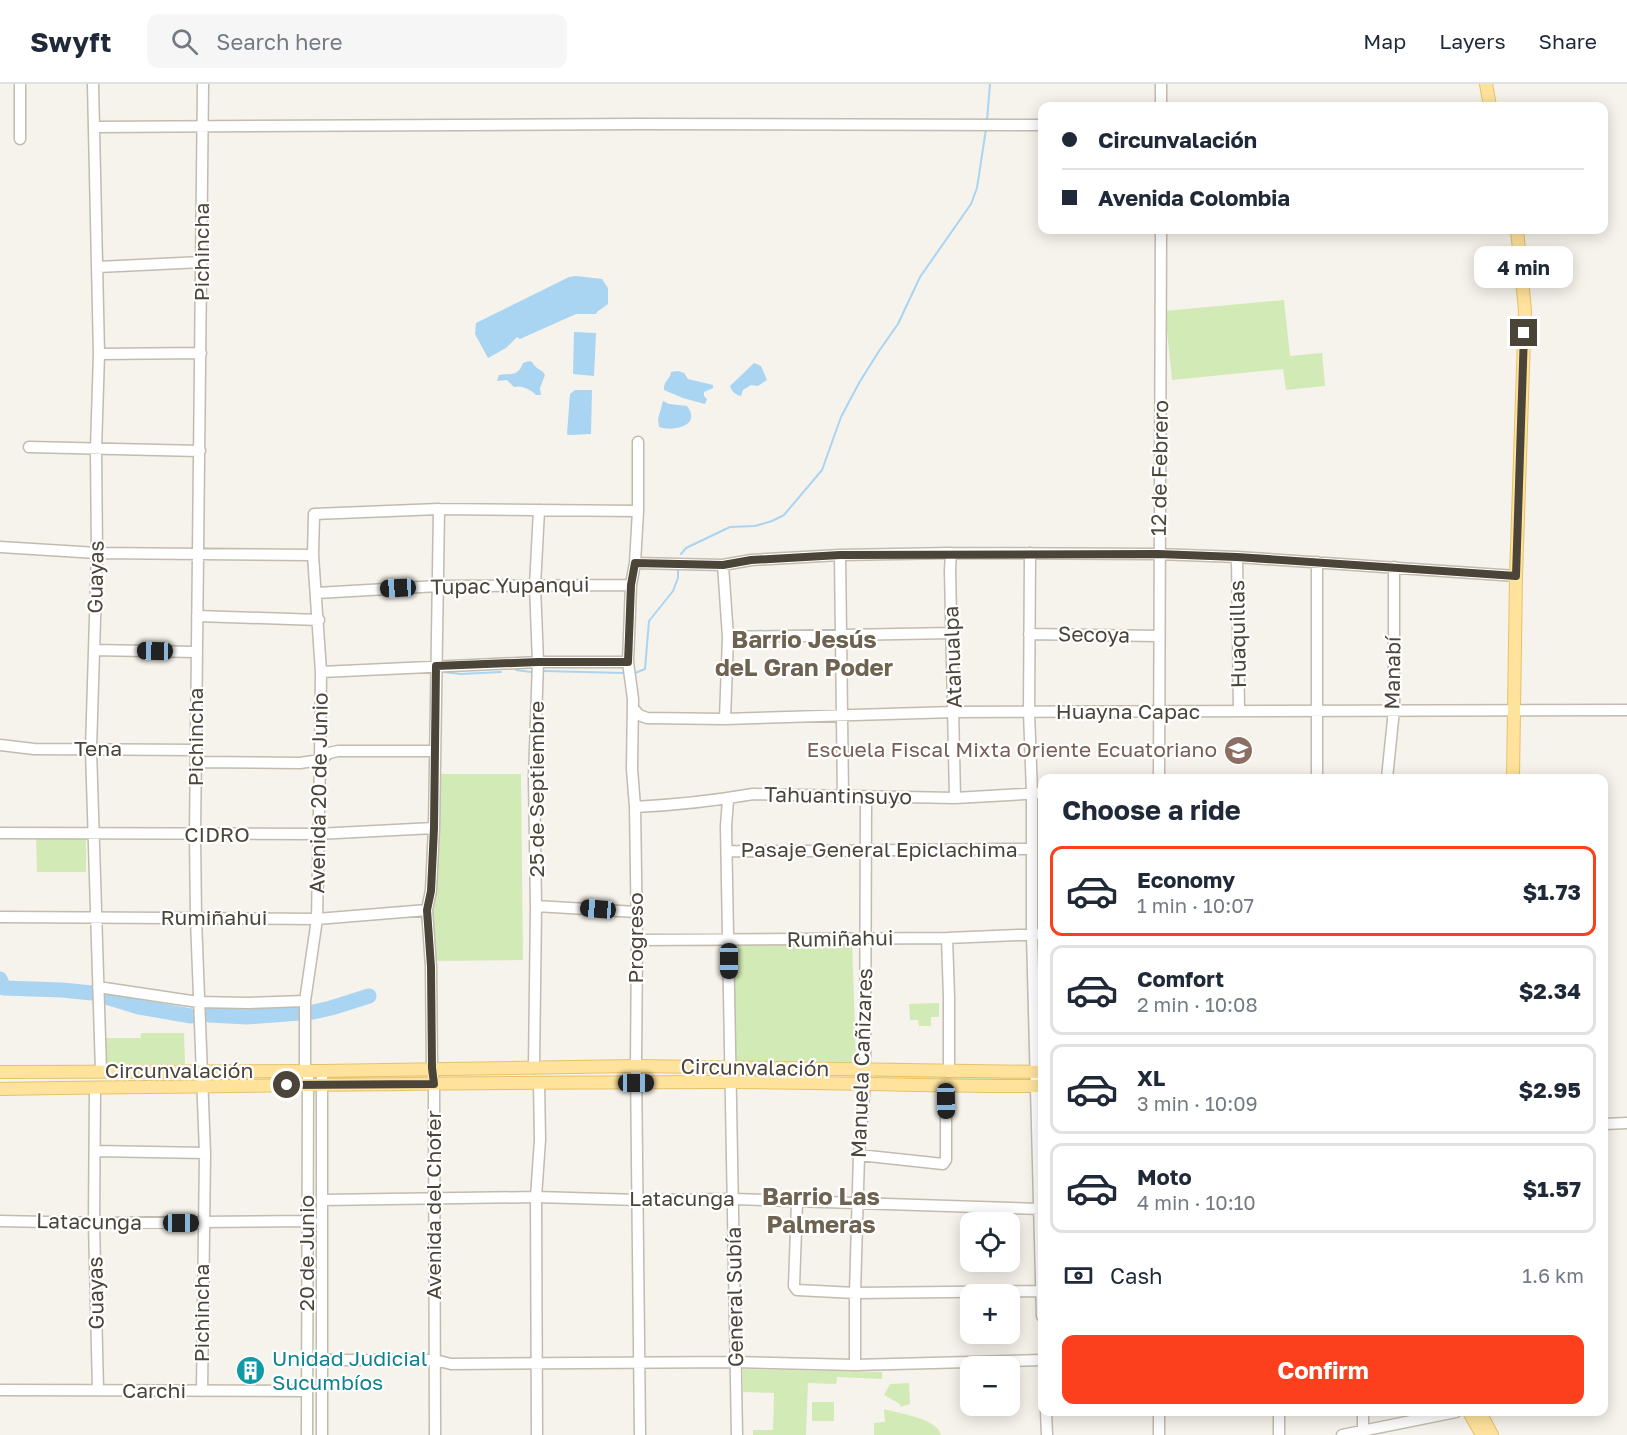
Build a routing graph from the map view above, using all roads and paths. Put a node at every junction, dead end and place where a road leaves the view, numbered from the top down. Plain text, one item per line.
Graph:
1 (20, 84) edge
2 (93, 84) edge
3 (203, 84) edge
4 (1161, 84) edge
5 (1486, 84) edge
6 (1161, 102) edge
7 (1489, 102) edge
8 (1038, 125) edge
9 (94, 127) junction
10 (203, 127) junction
11 (20, 139) dead end
12 (1161, 234) edge
13 (1517, 234) edge
14 (202, 262) junction
15 (98, 267) junction
16 (201, 353) junction
17 (99, 354) junction
18 (638, 442) dead end
19 (29, 447) dead end
20 (96, 449) junction
21 (200, 451) junction
22 (439, 509) junction
23 (539, 510) junction
24 (638, 511) junction
25 (0, 548) edge
26 (97, 553) junction
27 (199, 553) junction
28 (951, 553) junction
29 (1030, 553) junction
30 (1158, 554) junction
31 (313, 555) junction
32 (840, 555) junction
33 (1237, 557) junction
34 (1317, 562) junction
35 (635, 563) junction
36 (723, 565) junction
37 (1394, 567) junction
38 (1516, 576) junction
39 (631, 585) junction
40 (438, 586) junction
41 (535, 586) junction
42 (317, 593) junction
43 (197, 616) junction
44 (319, 620) junction
45 (952, 633) junction
46 (1029, 634) junction
47 (841, 635) junction
48 (1158, 636) junction
49 (728, 637) junction
50 (94, 650) junction
51 (196, 652) junction
52 (538, 662) junction
53 (628, 662) junction
54 (436, 666) junction
55 (321, 672) junction
56 (633, 708) junction
57 (1394, 710) junction
58 (1627, 710) edge
59 (1239, 711) junction
60 (1317, 711) junction
61 (1514, 711) junction
62 (954, 712) junction
63 (1029, 712) junction
64 (1158, 712) junction
65 (843, 716) junction
66 (647, 718) junction
67 (725, 719) junction
68 (633, 733) junction
69 (0, 745) edge
70 (91, 749) junction
71 (196, 750) junction
72 (435, 751) junction
73 (320, 760) junction
74 (196, 762) junction
75 (1159, 774) edge
76 (1317, 774) edge
77 (1387, 774) edge
78 (1513, 774) edge
79 (1037, 793) edge
80 (843, 797) junction
81 (866, 797) junction
82 (955, 798) junction
83 (728, 800) junction
84 (635, 807) junction
85 (434, 828) junction
86 (0, 833) edge
87 (93, 834) junction
88 (317, 834) junction
89 (195, 835) junction
90 (1031, 849) junction
91 (727, 851) junction
92 (865, 852) junction
93 (536, 906) junction
94 (427, 910) junction
95 (636, 912) junction
96 (95, 916) junction
97 (0, 917) edge
98 (196, 919) junction
99 (317, 919) junction
100 (1037, 934) edge
101 (865, 938) junction
102 (947, 938) junction
103 (638, 940) junction
104 (729, 940) junction
105 (98, 987) junction
106 (305, 1000) junction
107 (198, 1002) junction
108 (1038, 1003) edge
109 (636, 1066) junction
110 (730, 1066) junction
111 (432, 1068) junction
112 (534, 1068) junction
113 (865, 1070) junction
114 (101, 1071) junction
115 (202, 1071) junction
116 (307, 1071) junction
117 (322, 1071) junction
118 (0, 1072) edge
119 (949, 1072) junction
120 (1038, 1072) edge
121 (730, 1082) junction
122 (539, 1083) junction
123 (636, 1083) junction
124 (308, 1084) junction
125 (321, 1084) junction
126 (434, 1084) junction
127 (865, 1084) junction
128 (203, 1086) junction
129 (1038, 1086) edge
130 (946, 1087) junction
131 (95, 1088) junction
132 (0, 1089) edge
133 (1627, 1123) edge
134 (1608, 1124) edge
135 (94, 1151) junction
136 (205, 1153) junction
137 (859, 1155) junction
138 (434, 1197) junction
139 (536, 1197) junction
140 (734, 1199) junction
141 (322, 1200) junction
142 (639, 1200) junction
143 (797, 1202) junction
144 (858, 1204) junction
145 (1038, 1209) edge
146 (0, 1221) edge
147 (306, 1221) junction
148 (322, 1221) junction
149 (94, 1223) junction
150 (203, 1223) junction
151 (1038, 1291) edge
152 (855, 1293) junction
153 (322, 1360) junction
154 (435, 1360) junction
155 (1038, 1360) edge
156 (640, 1362) junction
157 (735, 1362) junction
158 (537, 1363) junction
159 (855, 1365) junction
160 (307, 1374) junction
161 (322, 1374) junction
162 (0, 1390) edge
163 (98, 1390) junction
164 (202, 1391) junction
165 (307, 1391) junction
166 (1046, 1416) edge
167 (1159, 1416) edge
168 (1279, 1416) edge
169 (1363, 1416) edge
170 (1438, 1416) edge
171 (1471, 1416) edge
172 (1482, 1416) edge
173 (1363, 1433) edge
174 (307, 1435) edge
175 (322, 1435) edge
176 (435, 1435) edge
177 (537, 1435) edge
178 (640, 1435) edge
179 (736, 1435) edge
180 (1047, 1435) edge
181 (1159, 1435) edge
182 (1279, 1435) edge
183 (1342, 1435) edge
184 (1482, 1435) edge
185 (1492, 1435) edge

1 - 11 street
2 - 9 street, Guayas
3 - 10 street, Pichincha
4 - 6 street
5 - 7 main road
8 - 10 street
9 - 10 street
9 - 15 street, Guayas
10 - 14 street, Pichincha
12 - 30 street, 12 de Febrero
13 - 38 main road
14 - 15 street
14 - 16 street, Pichincha
15 - 17 street, Guayas
16 - 17 street
16 - 21 street, Pichincha
17 - 20 street, Guayas
18 - 24 street, Progreso
19 - 20 street
20 - 21 street
20 - 26 street, Guayas
21 - 27 street, Pichincha
22 - 23 street
22 - 31 street, Avenida 20 de Junio
22 - 40 street, Avenida del Chofer
23 - 24 street
23 - 41 street, 25 de Septiembre
24 - 35 street, Progreso
25 - 26 street
26 - 27 street
26 - 50 street, Guayas
27 - 31 street
27 - 43 street, Pichincha
28 - 29 street
28 - 32 street
28 - 45 street, Atahualpa
29 - 30 street
29 - 46 street
30 - 33 street
30 - 48 street, 12 de Febrero
31 - 42 street, Avenida 20 de Junio
32 - 36 street
32 - 47 street
33 - 34 street
33 - 59 street, Huaquillas
34 - 37 street
34 - 60 street
35 - 36 street
35 - 39 street, Progreso
36 - 49 street
37 - 38 street
37 - 57 street, Manabí
38 - 61 main road
39 - 41 street, Tupac Yupanqui
39 - 53 street, Progreso
40 - 41 street, Tupac Yupanqui
40 - 42 street, Tupac Yupanqui
40 - 54 street, Avenida del Chofer
41 - 52 street, 25 de Septiembre
42 - 44 street, Avenida 20 de Junio
43 - 44 street
43 - 51 street, Pichincha
44 - 55 street, Avenida 20 de Junio
45 - 47 street
45 - 62 street, Atahualpa
46 - 48 street, Secoya
46 - 63 street
47 - 49 street
47 - 65 street
48 - 64 street, 12 de Febrero
49 - 67 street
50 - 51 street
50 - 70 street, Guayas
51 - 71 street, Pichincha
52 - 53 street
52 - 54 street
52 - 93 street, 25 de Septiembre
53 - 56 street, Progreso
54 - 55 street
54 - 72 street, Avenida del Chofer
55 - 73 street, Avenida 20 de Junio
56 - 66 street
56 - 68 street, Progreso
57 - 60 street, Huayna Capac
57 - 61 street, Huayna Capac
57 - 77 street, Manabí
58 - 61 street, Huayna Capac
59 - 60 street, Huayna Capac
59 - 64 street, Huayna Capac
60 - 76 street
61 - 78 main road
62 - 63 street, Huayna Capac
62 - 65 street, Huayna Capac
62 - 82 street, Atahualpa
63 - 64 street, Huayna Capac
63 - 79 street
64 - 75 street, 12 de Febrero
65 - 67 street, Huayna Capac
65 - 80 street
66 - 67 street, Huayna Capac
66 - 68 street
68 - 84 street, Progreso
69 - 70 street, Tena
70 - 71 street, Tena
70 - 87 street, Guayas
71 - 74 street, Pichincha
72 - 73 street
72 - 85 street, Avenida del Chofer
73 - 74 street
73 - 88 street, Avenida 20 de Junio
74 - 89 street, Pichincha
79 - 82 street, Tahuantinsuyo
79 - 90 street
80 - 81 street, Tahuantinsuyo
80 - 83 street, Tahuantinsuyo
81 - 82 street, Tahuantinsuyo
81 - 92 street, Manuela Cañizares
83 - 84 street, Tahuantinsuyo
83 - 91 street, General Subía
84 - 95 street, Progreso
85 - 88 street, CIDRO
85 - 94 street, Avenida del Chofer
86 - 87 street, CIDRO
87 - 89 street, CIDRO
87 - 96 street, Guayas
88 - 89 street, CIDRO
88 - 99 street, Avenida 20 de Junio
89 - 98 street, Pichincha
90 - 92 street, Pasaje General Epiclachima
90 - 100 street
91 - 92 street, Pasaje General Epiclachima
91 - 104 street, General Subía
92 - 101 street, Manuela Cañizares
93 - 95 street
93 - 112 street, 25 de Septiembre
94 - 99 street, Rumiñahui
94 - 111 street, Avenida del Chofer
95 - 103 street, Progreso
96 - 97 street, Rumiñahui
96 - 98 street, Rumiñahui
96 - 105 street, Guayas
98 - 99 street, Rumiñahui
98 - 107 street, Pichincha
99 - 106 street, Avenida 20 de Junio
100 - 102 street, Rumiñahui
100 - 108 street
101 - 102 street, Rumiñahui
101 - 104 street, Rumiñahui
101 - 113 street, Manuela Cañizares
102 - 119 street
103 - 104 street, Rumiñahui
103 - 109 street, Progreso
104 - 110 street, General Subía
105 - 107 street
105 - 114 street, Guayas
106 - 107 street
106 - 116 street, Avenida 20 de Junio
107 - 115 street, Pichincha
109 - 110 main road, Circunvalación
109 - 112 main road, Circunvalación
109 - 123 street, Progreso
110 - 113 main road, Circunvalación
110 - 121 street, General Subía
111 - 112 main road, Circunvalación
111 - 117 main road, Circunvalación
111 - 126 street, Avenida del Chofer
113 - 119 main road, Circunvalación
113 - 127 street, Manuela Cañizares
114 - 115 main road, Circunvalación
114 - 118 main road, Circunvalación
115 - 116 main road, Circunvalación
115 - 128 street, Pichincha
116 - 117 main road, Circunvalación
116 - 124 street, 20 de Junio
117 - 125 street, 20 de Junio
119 - 120 main road, Circunvalación
121 - 123 main road, Circunvalación
121 - 127 main road, Circunvalación
121 - 140 street, General Subía
122 - 123 main road, Circunvalación
122 - 126 main road, Circunvalación
122 - 139 street
123 - 142 street, Progreso
124 - 125 main road, Circunvalación
124 - 128 main road, Circunvalación
124 - 147 street, 20 de Junio
125 - 126 main road, Circunvalación
125 - 141 street, 20 de Junio
126 - 138 street, Avenida del Chofer
127 - 130 main road, Circunvalación
127 - 137 street, Manuela Cañizares
128 - 131 main road, Circunvalación
128 - 136 street, Pichincha
129 - 130 main road, Circunvalación
130 - 137 street
131 - 132 main road, Circunvalación
131 - 135 street, Guayas
133 - 134 street
135 - 136 street
135 - 149 street, Guayas
136 - 150 street, Pichincha
137 - 144 street, Manuela Cañizares
138 - 139 street, Latacunga
138 - 141 street, Latacunga
138 - 154 street, Avenida del Chofer
139 - 142 street, Latacunga
139 - 158 street
140 - 142 street, Latacunga
140 - 143 street, Latacunga
140 - 157 street, General Subía
141 - 148 street, 20 de Junio
142 - 156 street, Progreso
143 - 144 street, Latacunga
143 - 152 street
144 - 145 street, Latacunga
144 - 152 street, Manuela Cañizares
146 - 149 street, Latacunga
147 - 148 street, Latacunga
147 - 150 street, Latacunga
147 - 160 street, 20 de Junio
148 - 153 street, 20 de Junio
149 - 150 street, Latacunga
149 - 163 street, Guayas
150 - 164 street, Pichincha
151 - 152 street
152 - 159 street, Manuela Cañizares
153 - 154 street
153 - 161 street, 20 de Junio
154 - 158 street
154 - 176 street, Avenida del Chofer
155 - 159 street
156 - 157 street
156 - 158 street
156 - 178 street, Progreso
157 - 159 street
157 - 179 street, General Subía
158 - 177 street
160 - 161 street
160 - 165 street, 20 de Junio
161 - 175 street, 20 de Junio
162 - 163 street, Carchi
163 - 164 street, Carchi
164 - 165 street, Carchi
165 - 174 street, 20 de Junio
166 - 180 street
167 - 181 street
168 - 182 street
169 - 173 street
170 - 173 street
171 - 184 main road
172 - 185 main road
173 - 183 street

